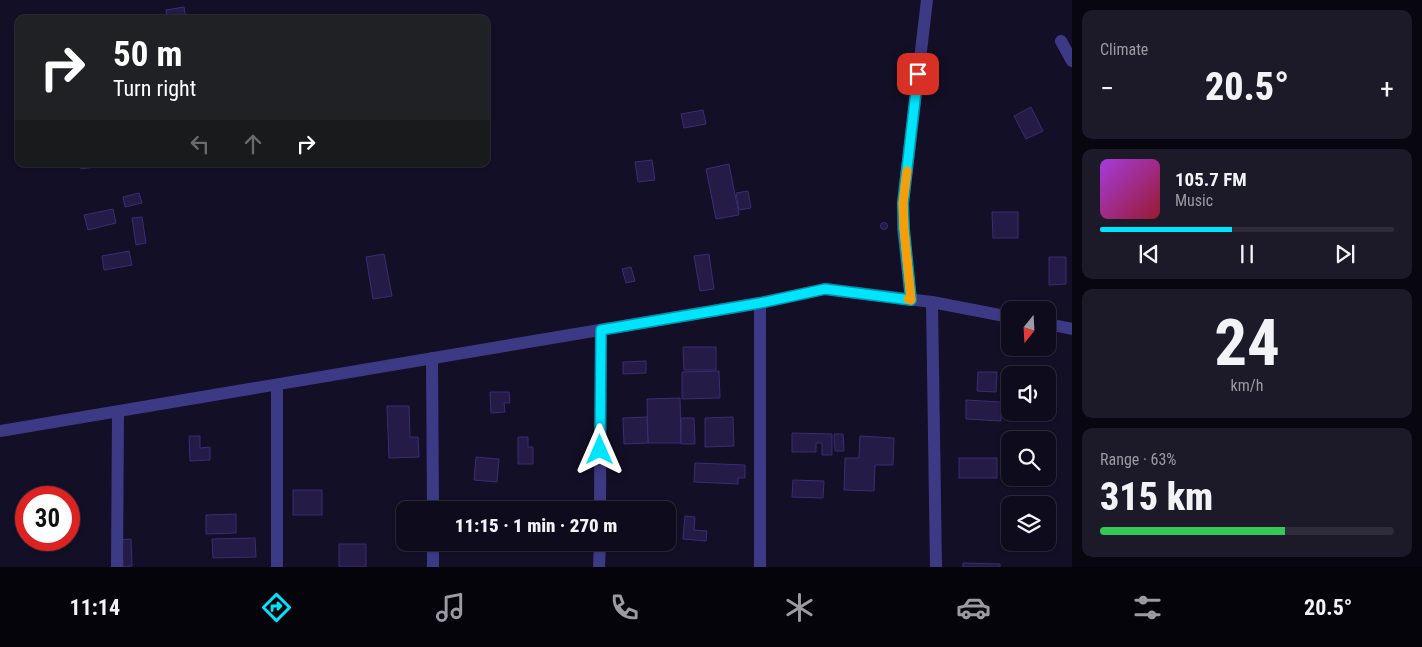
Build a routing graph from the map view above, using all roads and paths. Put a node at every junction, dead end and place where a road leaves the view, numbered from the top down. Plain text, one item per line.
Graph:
1 (927, 0) edge
2 (1061, 41) dead end
3 (1072, 61) edge
4 (911, 300) junction
5 (932, 302) junction
6 (760, 303) junction
7 (1001, 315) edge
8 (1056, 326) edge
9 (1072, 329) edge
10 (601, 330) junction
11 (432, 358) junction
12 (277, 384) junction
13 (118, 412) junction
14 (0, 431) edge
15 (432, 501) edge
16 (600, 501) edge
17 (433, 551) edge
18 (600, 551) edge
19 (116, 567) edge
20 (277, 567) edge
21 (433, 567) edge
22 (599, 567) edge
23 (760, 567) edge
24 (936, 567) edge

1 - 4 street
2 - 3 street
4 - 5 street
4 - 6 street
5 - 7 street
5 - 24 street
6 - 10 street
6 - 23 street
8 - 9 street
10 - 11 street
10 - 16 street
11 - 12 street
11 - 15 street
12 - 13 street
12 - 20 street
13 - 14 street
13 - 19 street
17 - 21 street
18 - 22 street

